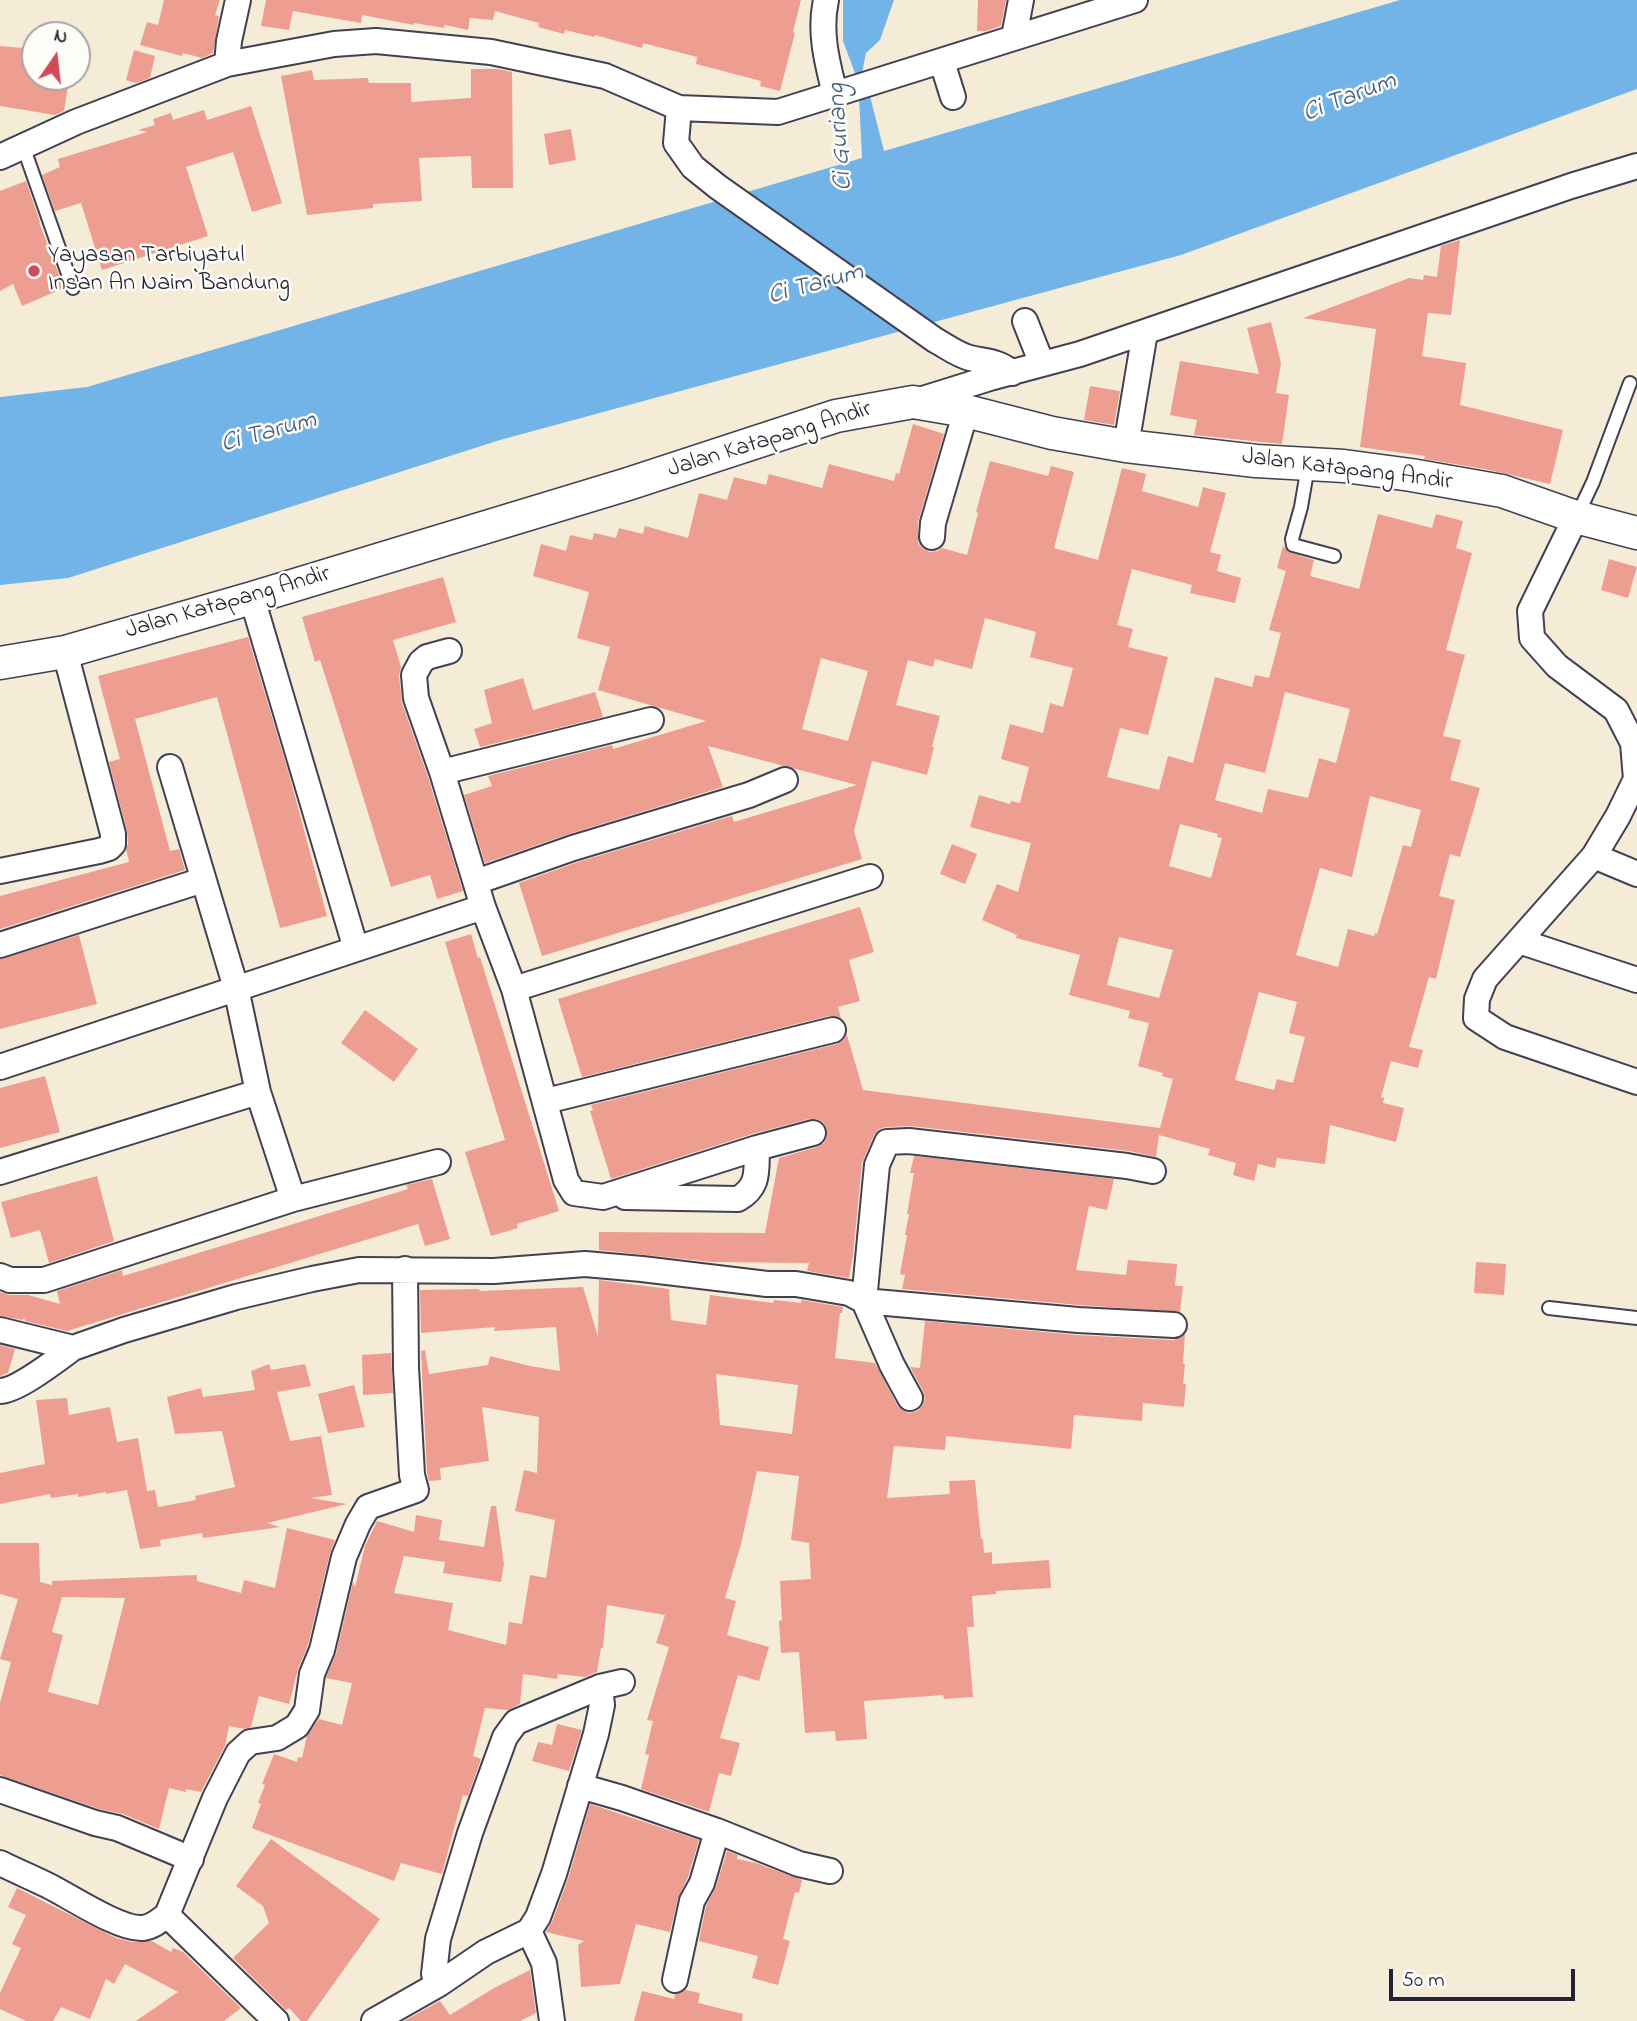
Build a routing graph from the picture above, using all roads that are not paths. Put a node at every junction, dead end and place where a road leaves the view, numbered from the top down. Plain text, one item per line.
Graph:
1 (238, 0) edge
2 (826, 0) edge
3 (1021, 0) edge
4 (1135, 0) edge
5 (1014, 37) junction
6 (942, 62) junction
7 (227, 64) junction
8 (851, 88) junction
9 (953, 97) dead end
10 (679, 108) junction
11 (23, 146) junction
12 (0, 157) edge
13 (1629, 169) edge
14 (73, 288) dead end
15 (1025, 321) dead end
16 (1145, 332) junction
17 (967, 358) junction
18 (1042, 364) junction
19 (1012, 373) junction
20 (1630, 383) dead end
21 (924, 398) junction
22 (965, 411) junction
23 (1126, 446) junction
24 (1308, 465) junction
25 (1571, 514) junction
26 (1637, 533) edge
27 (932, 537) dead end
28 (1334, 556) dead end
29 (251, 598) junction
30 (449, 651) dead end
31 (65, 652) junction
32 (0, 663) edge
33 (651, 720) dead end
34 (170, 767) dead end
35 (442, 772) junction
36 (1637, 779) edge
37 (785, 780) dead end
38 (1594, 856) junction
39 (0, 871) edge
40 (1637, 874) edge
41 (870, 877) dead end
42 (203, 880) junction
43 (476, 882) junction
44 (483, 907) junction
45 (1519, 941) junction
46 (0, 945) edge
47 (356, 949) junction
48 (1637, 980) edge
49 (236, 988) junction
50 (514, 989) junction
51 (833, 1030) dead end
52 (0, 1067) edge
53 (1637, 1082) edge
54 (258, 1092) junction
55 (546, 1101) junction
56 (813, 1133) dead end
57 (757, 1148) junction
58 (438, 1162) dead end
59 (1153, 1171) dead end
60 (0, 1172) edge
61 (604, 1197) junction
62 (293, 1199) junction
63 (405, 1269) junction
64 (0, 1276) edge
65 (864, 1301) junction
66 (1549, 1308) dead end
67 (1637, 1318) edge
68 (1174, 1325) dead end
69 (0, 1330) edge
70 (73, 1348) junction
71 (0, 1391) edge
72 (910, 1398) dead end
73 (580, 1786) junction
74 (0, 1790) edge
75 (717, 1831) junction
76 (191, 1859) junction
77 (0, 1863) edge
78 (830, 1871) dead end
79 (167, 1915) junction
80 (529, 1931) junction
81 (675, 1980) dead end
82 (439, 1984) junction
83 (276, 2021) edge
84 (374, 2021) edge
85 (552, 2021) edge

1 - 7 street
2 - 8 street
3 - 5 street
4 - 5 street
5 - 6 street
6 - 8 street
6 - 9 street
7 - 10 street
7 - 11 street
8 - 10 street
10 - 17 street
11 - 12 street
11 - 14 lane
13 - 16 street
15 - 18 street
16 - 18 street
16 - 23 street
17 - 19 street
17 - 21 street
18 - 19 street
19 - 21 street
20 - 25 lane
21 - 22 street, Jalan Katapang Andir
21 - 29 street, Jalan Katapang Andir
22 - 23 street, Jalan Katapang Andir
22 - 27 street
23 - 24 street, Jalan Katapang Andir
24 - 25 street, Jalan Katapang Andir
24 - 28 lane
25 - 26 street, Jalan Katapang Andir
25 - 36 street
29 - 31 street, Jalan Katapang Andir
29 - 47 street
30 - 35 street
31 - 32 street, Jalan Katapang Andir
31 - 39 street
33 - 35 street
34 - 42 street
35 - 43 street
36 - 38 street
37 - 43 street
38 - 40 street
38 - 45 street
41 - 50 street
42 - 46 street
42 - 49 street
43 - 44 street
44 - 47 street
44 - 50 street
45 - 48 street
45 - 53 street
47 - 49 street
49 - 52 street
49 - 54 street
50 - 55 street
51 - 55 street
54 - 60 street
54 - 62 street
55 - 61 street
56 - 57 street
57 - 61 street
57 - 61 street
58 - 62 street
59 - 65 street
62 - 64 street
63 - 65 street
63 - 70 street
63 - 76 street
65 - 68 street
65 - 72 street
66 - 67 lane
69 - 70 street
70 - 71 street
73 - 75 street
73 - 80 street
73 - 82 street
74 - 76 street
75 - 78 street
75 - 81 street
76 - 79 street
77 - 79 street
79 - 83 street
80 - 82 street
80 - 85 street
82 - 84 street

